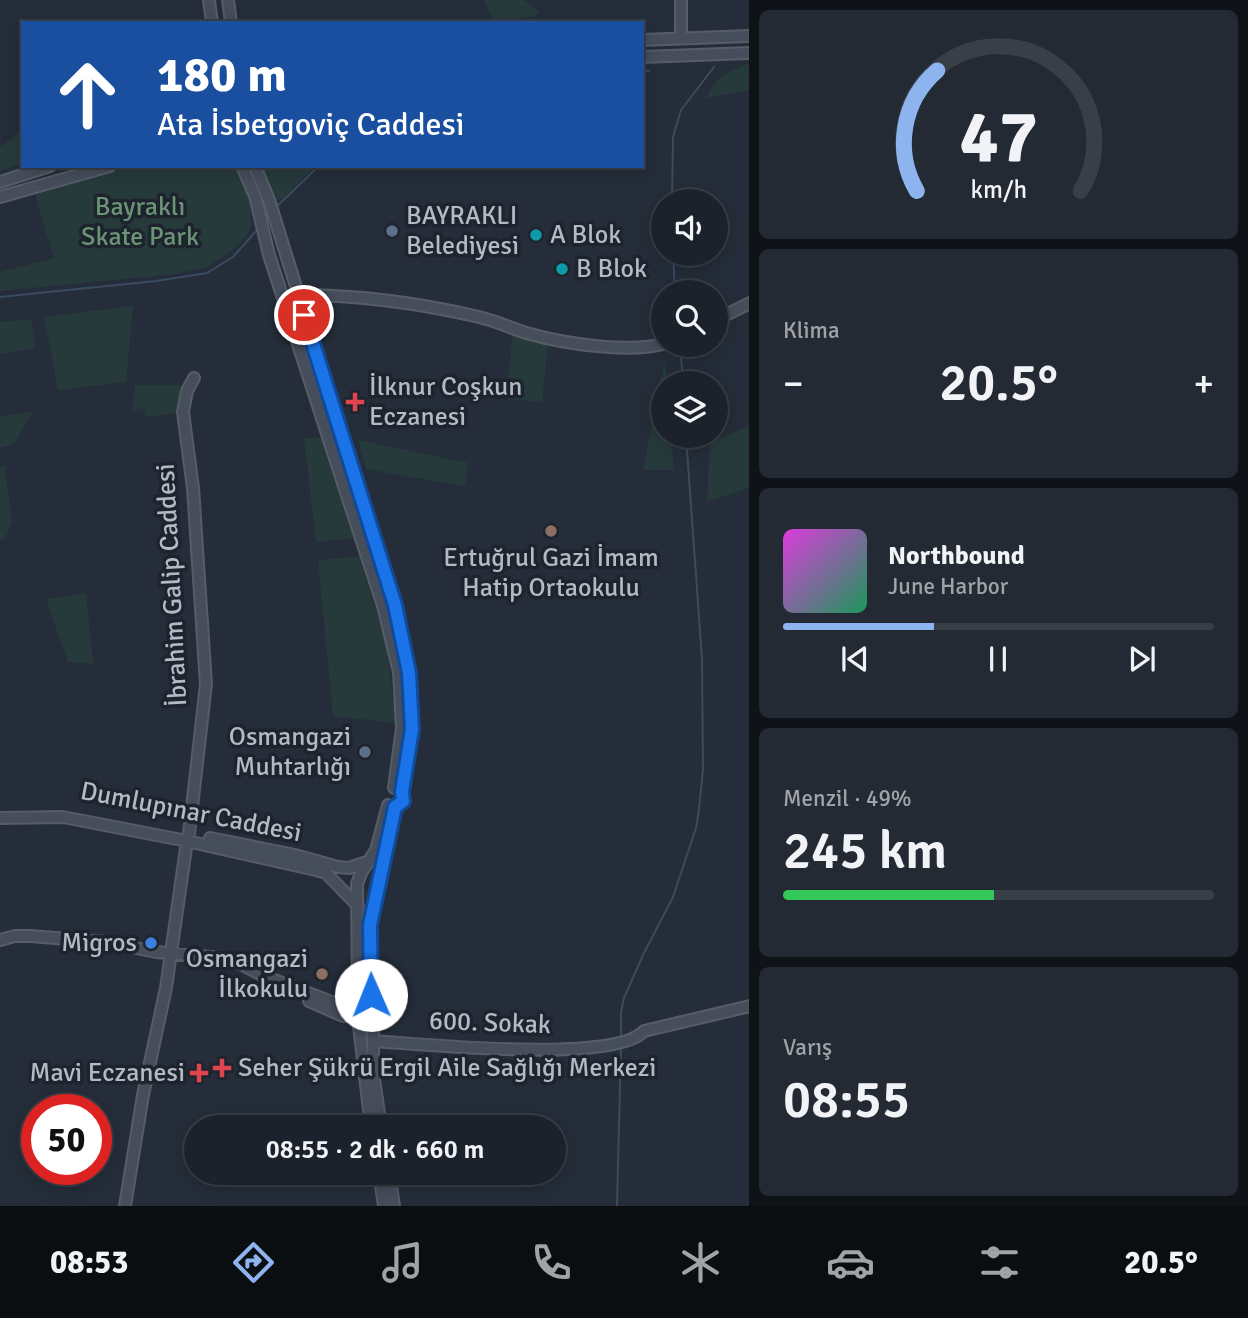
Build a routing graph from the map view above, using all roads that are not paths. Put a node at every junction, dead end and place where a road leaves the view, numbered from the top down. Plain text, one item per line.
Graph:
1 (209, 0) edge
2 (228, 0) edge
3 (681, 0) edge
4 (212, 21) edge
5 (230, 21) edge
6 (749, 36) edge
7 (681, 38) junction
8 (644, 40) edge
9 (749, 53) edge
10 (644, 57) edge
11 (44, 168) edge
12 (103, 168) edge
13 (243, 168) edge
14 (256, 168) edge
15 (0, 182) edge
16 (0, 197) edge
17 (298, 295) junction
18 (749, 303) edge
19 (728, 314) edge
20 (651, 345) edge
21 (194, 378) dead end
22 (398, 790) junction
23 (391, 806) junction
24 (0, 810) edge
25 (0, 818) edge
26 (188, 837) junction
27 (370, 861) junction
28 (358, 906) junction
29 (0, 940) edge
30 (171, 953) junction
31 (264, 976) junction
32 (358, 993) junction
33 (371, 995) junction
34 (349, 1003) junction
35 (749, 1006) edge
36 (373, 1014) junction
37 (356, 1017) junction
38 (373, 1041) junction
39 (369, 1115) edge
40 (379, 1115) edge
41 (381, 1185) edge
42 (390, 1185) edge
43 (125, 1206) edge
44 (384, 1206) edge
45 (394, 1206) edge

1 - 4 main road
2 - 5 main road
3 - 7 main road
6 - 7 main road
7 - 8 main road
9 - 10 main road
11 - 15 main road
12 - 16 main road
13 - 22 main road
14 - 17 main road
17 - 20 main road
17 - 22 main road
18 - 19 main road
21 - 26 main road, İbrahim Galip Caddesi
22 - 23 main road
22 - 23 main road
23 - 27 main road
23 - 33 main road
24 - 26 main road, Dumlupınar Caddesi
25 - 26 main road, Dumlupınar Caddesi
26 - 27 main road, Dumlupınar Caddesi
26 - 28 main road
26 - 30 main road, İbrahim Galip Caddesi
27 - 28 main road
28 - 32 main road
29 - 30 main road
30 - 31 main road
30 - 43 main road, İbrahim Galip Caddesi
31 - 34 main road
31 - 37 main road
32 - 33 main road
32 - 34 main road
33 - 36 main road
34 - 37 main road
35 - 38 main road, 600. Sokak
36 - 37 main road
36 - 38 main road
37 - 39 main road
38 - 40 main road
41 - 44 main road
42 - 45 main road

